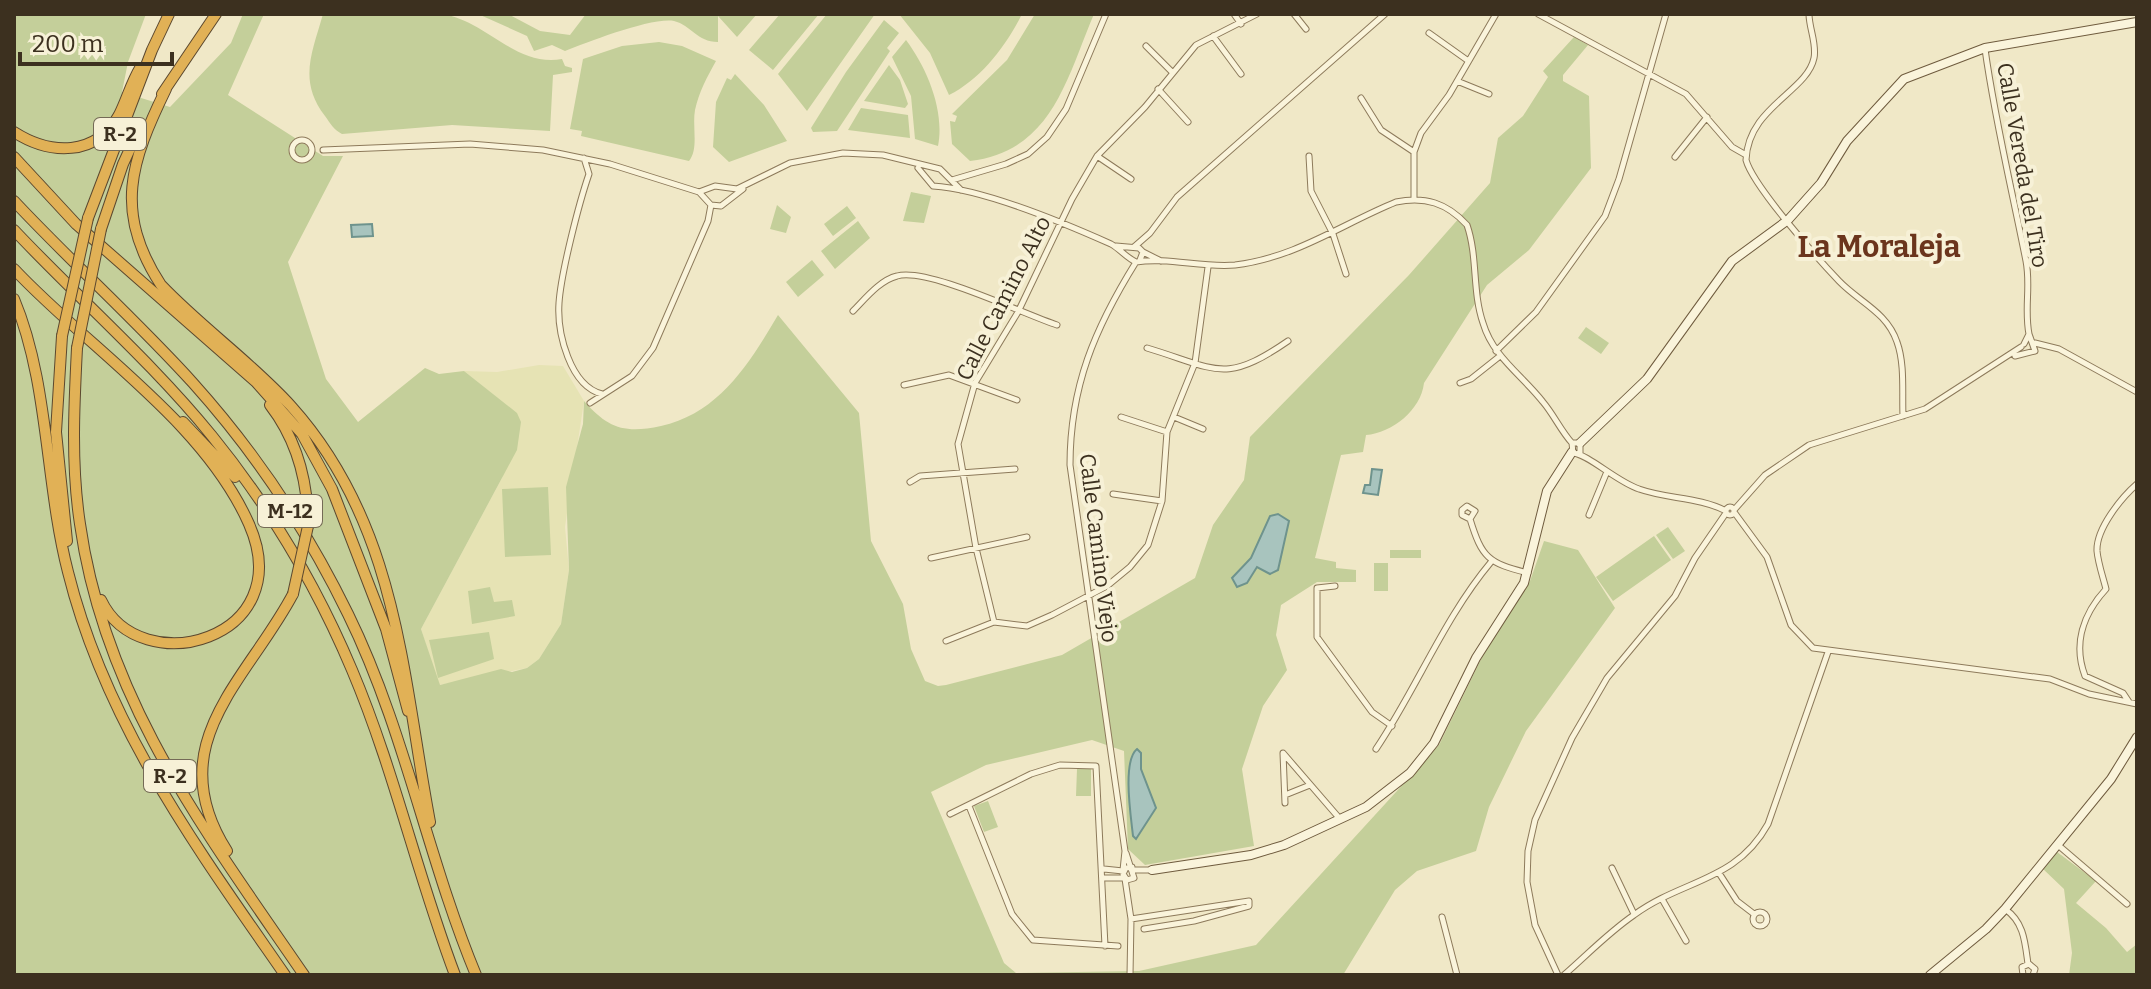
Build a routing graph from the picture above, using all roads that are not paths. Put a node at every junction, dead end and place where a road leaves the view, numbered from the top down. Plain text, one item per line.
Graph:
1 (169, 14) edge
2 (216, 14) edge
3 (1106, 14) edge
4 (1234, 14) edge
5 (1257, 14) edge
6 (1294, 14) edge
7 (1385, 14) edge
8 (1496, 14) edge
9 (1538, 14) edge
10 (1666, 14) edge
11 (1809, 14) edge
12 (2137, 22) edge
13 (1241, 24) junction
14 (1306, 29) dead end
15 (1429, 33) dead end
16 (1213, 36) junction
17 (1146, 46) dead end
18 (1985, 48) junction
19 (152, 50) junction
20 (1467, 60) junction
21 (1172, 72) junction
22 (1649, 73) junction
23 (1241, 74) dead end
24 (1457, 81) junction
25 (166, 89) junction
26 (1158, 89) junction
27 (1489, 94) dead end
28 (1361, 98) dead end
29 (1707, 117) junction
30 (1188, 122) dead end
31 (14, 132) edge
32 (311, 146) junction
33 (323, 150) junction
34 (1414, 152) junction
35 (311, 155) junction
36 (1746, 155) junction
37 (1097, 156) junction
38 (1309, 156) dead end
39 (14, 157) edge
40 (1675, 157) dead end
41 (584, 158) junction
42 (604, 163) junction
43 (915, 165) junction
44 (934, 169) junction
45 (589, 174) junction
46 (946, 175) junction
47 (969, 177) junction
48 (928, 179) junction
49 (1131, 179) dead end
50 (952, 180) junction
51 (752, 182) junction
52 (942, 185) junction
53 (709, 189) junction
54 (725, 189) junction
55 (964, 191) junction
56 (699, 192) junction
57 (1414, 198) junction
58 (14, 201) edge
59 (709, 202) junction
60 (726, 202) junction
61 (1788, 220) junction
62 (1061, 224) junction
63 (14, 230) edge
64 (1150, 233) junction
65 (1333, 234) junction
66 (1113, 245) junction
67 (1133, 247) junction
68 (1143, 252) junction
69 (1134, 259) junction
70 (1162, 261) junction
71 (1208, 267) junction
72 (14, 269) edge
73 (1346, 274) dead end
74 (14, 299) edge
75 (853, 311) dead end
76 (1018, 312) junction
77 (1057, 325) dead end
78 (2029, 334) junction
79 (1288, 341) dead end
80 (2022, 345) junction
81 (93, 346) junction
82 (2034, 346) junction
83 (1147, 348) dead end
84 (221, 352) junction
85 (2026, 353) junction
86 (1498, 354) junction
87 (2006, 358) junction
88 (1195, 363) junction
89 (975, 383) junction
90 (1460, 383) dead end
91 (904, 385) dead end
92 (589, 390) junction
93 (2137, 392) edge
94 (602, 394) junction
95 (1017, 400) dead end
96 (1903, 416) junction
97 (1121, 417) dead end
98 (1174, 417) junction
99 (1203, 429) dead end
100 (1167, 432) junction
101 (1576, 448) junction
102 (1015, 469) dead end
103 (1606, 474) junction
104 (962, 476) junction
105 (910, 482) dead end
106 (2137, 484) edge
107 (1113, 494) dead end
108 (1162, 501) junction
109 (1730, 511) junction
110 (1589, 515) dead end
111 (1470, 519) dead end
112 (1027, 537) dead end
113 (976, 548) junction
114 (85, 552) junction
115 (931, 558) dead end
116 (295, 559) junction
117 (1491, 562) junction
118 (1528, 573) junction
119 (1335, 586) dead end
120 (1087, 596) junction
121 (80, 614) junction
122 (994, 622) junction
123 (946, 641) dead end
124 (1828, 652) junction
125 (2129, 702) junction
126 (2137, 704) edge
127 (1392, 726) junction
128 (2137, 737) edge
129 (1284, 746) dead end
130 (1376, 749) dead end
131 (1283, 753) junction
132 (420, 762) junction
133 (1310, 785) junction
134 (1285, 795) junction
135 (1285, 803) dead end
136 (969, 806) junction
137 (950, 814) dead end
138 (1340, 819) junction
139 (2056, 844) junction
140 (1125, 851) junction
141 (1612, 868) dead end
142 (1104, 869) junction
143 (1152, 870) joint
144 (1134, 873) junction
145 (1719, 873) junction
146 (1124, 874) junction
147 (1104, 878) junction
148 (447, 894) junction
149 (1129, 896) junction
150 (1662, 899) junction
151 (2127, 904) dead end
152 (2005, 909) junction
153 (1634, 914) junction
154 (1754, 914) dead end
155 (1442, 917) dead end
156 (1131, 919) junction
157 (1144, 929) dead end
158 (1686, 941) dead end
159 (1105, 946) junction
160 (1118, 946) dead end
161 (2028, 964) junction
162 (285, 975) edge
163 (307, 975) edge
164 (455, 975) edge
165 (476, 975) edge
166 (1130, 975) edge
167 (1457, 975) edge
168 (1561, 975) edge
169 (1930, 975) edge
170 (2023, 975) edge
171 (2033, 975) edge

1 - 19 highway, R-2
2 - 25 highway, R-2
3 - 47 street
4 - 13 street
5 - 13 street, Calle Camino Alto
6 - 14 street
7 - 64 street
8 - 20 street
9 - 22 street
10 - 22 street
11 - 36 street
12 - 18 street
13 - 16 street, Calle Camino Alto
15 - 20 street
16 - 21 street, Calle Camino Alto
16 - 23 street
17 - 21 street
18 - 61 street
18 - 78 street, Calle Vereda del Tiro
19 - 31 highway
19 - 121 highway, R-2, bridge
20 - 24 street
21 - 26 street, Calle Camino Alto
22 - 29 street
22 - 86 street
24 - 27 street
24 - 34 street
25 - 114 highway, R-2, bridge
25 - 132 highway
26 - 30 street
26 - 37 street, Calle Camino Alto
28 - 34 street
29 - 36 street
29 - 40 street
32 - 33 street
32 - 35 street
32 - 35 street
33 - 35 street
33 - 41 street
34 - 57 street
36 - 61 street
37 - 49 street
37 - 62 street, Calle Camino Alto
38 - 65 street
39 - 84 highway
41 - 42 street
41 - 45 street
42 - 45 street
42 - 56 street
43 - 44 street
43 - 48 street
43 - 51 street
44 - 46 street
44 - 48 street
45 - 92 street
46 - 50 street
46 - 52 street
47 - 50 street
47 - 55 street
48 - 52 street
50 - 55 street
51 - 54 street
51 - 60 street
52 - 55 street
53 - 54 street
53 - 56 street
53 - 59 street
54 - 60 street
55 - 62 street
56 - 59 street
57 - 65 street
57 - 86 street
58 - 148 highway, M-12
59 - 60 street
59 - 94 street
61 - 96 street
61 - 101 street
62 - 66 street
62 - 76 street, Calle Camino Alto
63 - 116 highway, M-12
64 - 67 street
64 - 68 street
65 - 71 street
65 - 73 street
66 - 67 street
66 - 69 street
67 - 68 street
67 - 69 street
68 - 69 street
68 - 70 street
69 - 70 street
69 - 120 street, Calle Camino Viejo
70 - 71 street
71 - 88 street
72 - 81 highway
74 - 121 highway
75 - 76 street
76 - 77 street
76 - 89 street, Calle Camino Alto
78 - 80 street
78 - 82 street, Calle Vereda del Tiro
79 - 88 street
80 - 82 street
80 - 85 street
80 - 87 street
81 - 114 highway
81 - 116 highway
82 - 85 street
82 - 93 street
83 - 88 street
84 - 132 highway
84 - 163 highway, bridge
85 - 87 street
86 - 90 street
86 - 101 street
87 - 96 street
88 - 98 street
89 - 91 street
89 - 95 street
89 - 104 street, Calle Camino Alto
92 - 94 street
92 - 94 street
96 - 109 street
97 - 100 street
98 - 99 street
98 - 100 street
100 - 108 street
101 - 103 street
101 - 118 street
102 - 104 street
103 - 109 street
103 - 110 street
104 - 105 street
104 - 113 street, Calle Camino Alto
106 - 125 street
107 - 108 street
108 - 120 street
109 - 124 street
109 - 168 street
111 - 117 street
112 - 113 street
113 - 115 street
113 - 122 street, Calle Camino Alto
114 - 163 highway, R-2
116 - 164 highway, M-12
117 - 118 street
117 - 127 street
118 - 138 street
119 - 127 street
120 - 122 street
120 - 140 street, Calle Camino Viejo
121 - 162 highway, R-2
122 - 123 street
124 - 125 street
124 - 145 street
125 - 126 street
127 - 130 street
128 - 139 street
129 - 131 street
131 - 133 street
131 - 134 street
132 - 148 highway
133 - 134 street
133 - 138 street
134 - 135 street
136 - 137 street
136 - 142 street
136 - 159 street
138 - 143 street
139 - 151 street
139 - 152 street
140 - 144 street, Calle Camino Viejo
140 - 146 street, Calle Camino Viejo
141 - 153 street
142 - 146 street
142 - 147 street
143 - 144 street
144 - 146 street
144 - 146 street
144 - 149 street, Calle Camino Viejo
145 - 150 street
145 - 154 street
146 - 147 street
146 - 149 street, Calle Camino Viejo
147 - 159 street
148 - 165 highway, M-12
149 - 156 street, Calle Camino Viejo
150 - 153 street
150 - 158 street
152 - 161 street
152 - 169 street
153 - 168 street
155 - 167 street
156 - 157 street
156 - 166 street, Calle Camino Viejo
159 - 160 street
161 - 170 street
161 - 171 street

